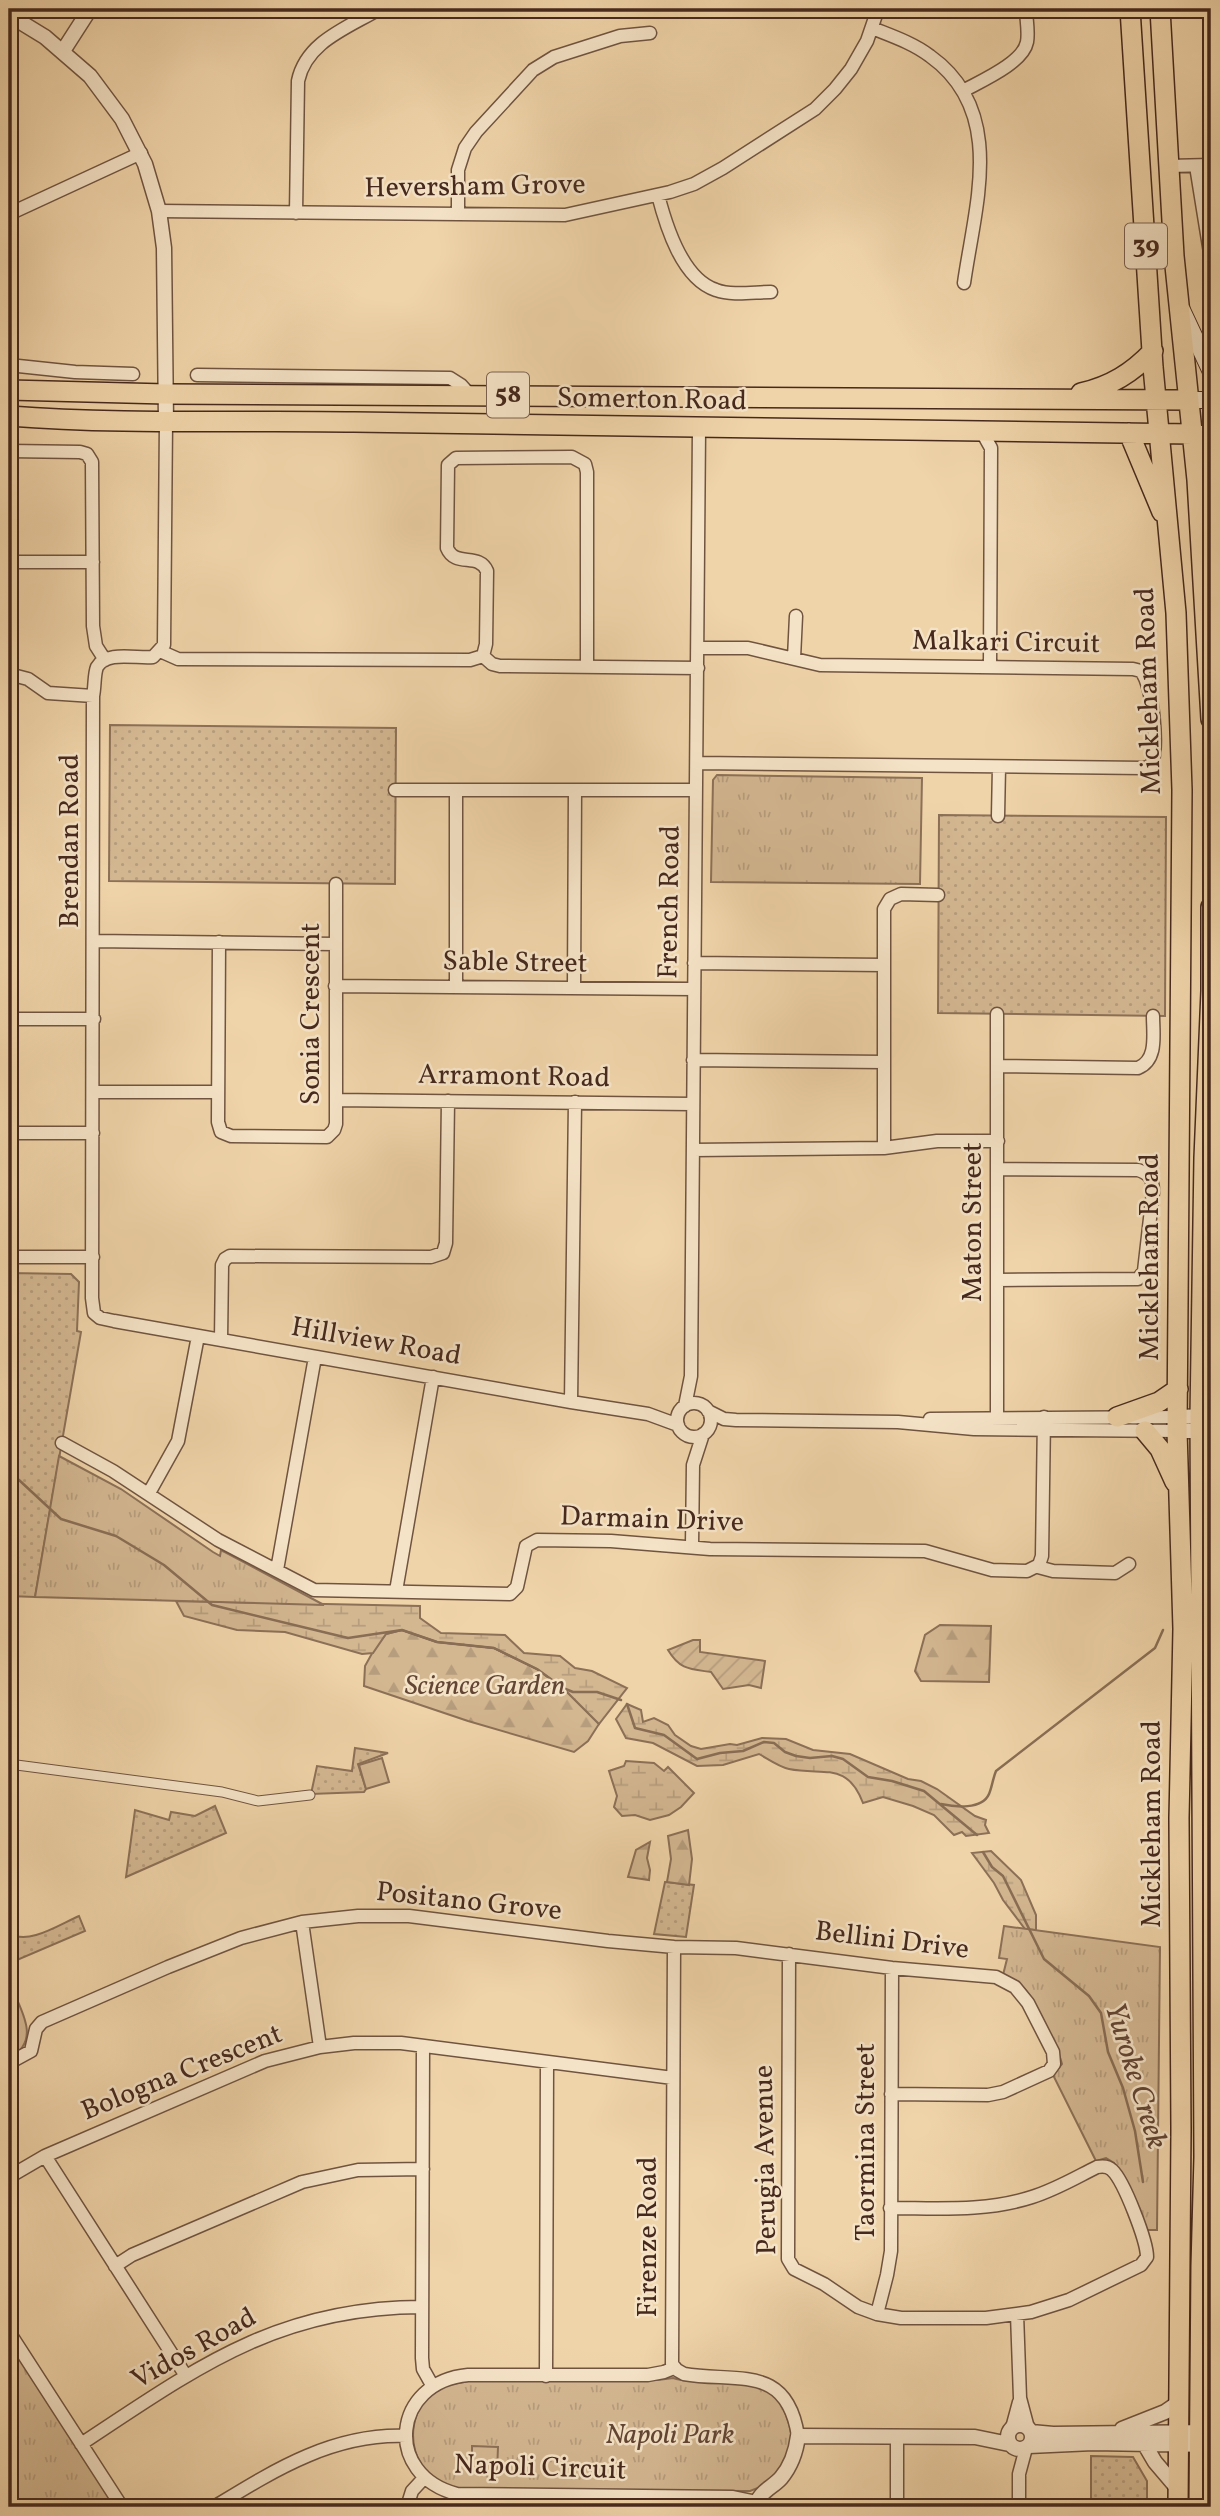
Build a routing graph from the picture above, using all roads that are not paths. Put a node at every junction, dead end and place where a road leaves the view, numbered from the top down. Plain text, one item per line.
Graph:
1 (379, 9) edge
2 (878, 9) edge
3 (1026, 9) edge
4 (1130, 9) edge
5 (1160, 9) edge
6 (85, 14) edge
7 (9, 15) edge
8 (872, 28) junction
9 (650, 33) dead end
10 (59, 48) junction
11 (963, 92) junction
12 (141, 153) junction
13 (1211, 165) edge
14 (1169, 166) junction
15 (1196, 166) junction
16 (658, 195) junction
17 (159, 211) junction
18 (296, 213) junction
19 (9, 214) edge
20 (458, 215) junction
21 (1211, 259) edge
22 (964, 284) dead end
23 (771, 292) dead end
24 (1178, 301) junction
25 (1153, 351) junction
26 (9, 365) edge
27 (1211, 372) edge
28 (133, 374) dead end
29 (197, 375) dead end
30 (228, 375) junction
31 (9, 390) edge
32 (166, 394) junction
33 (201, 394) junction
34 (470, 395) junction
35 (1053, 399) junction
36 (1157, 400) junction
37 (1189, 400) junction
38 (1211, 400) edge
39 (9, 416) edge
40 (166, 421) junction
41 (699, 429) junction
42 (1129, 433) junction
43 (1160, 433) junction
44 (1202, 434) edge
45 (992, 437) junction
46 (9, 451) edge
47 (1204, 461) edge
48 (1171, 539) junction
49 (9, 562) edge
50 (93, 562) junction
51 (796, 616) dead end
52 (698, 648) junction
53 (160, 651) junction
54 (483, 656) junction
55 (794, 658) junction
56 (105, 660) junction
57 (587, 667) junction
58 (990, 667) junction
59 (698, 668) junction
60 (9, 674) edge
61 (93, 696) junction
62 (1211, 719) edge
63 (697, 763) junction
64 (999, 767) junction
65 (395, 790) dead end
66 (456, 790) junction
67 (575, 790) junction
68 (696, 790) junction
69 (998, 816) dead end
70 (336, 884) dead end
71 (938, 895) dead end
72 (1211, 907) edge
73 (94, 941) junction
74 (219, 943) junction
75 (335, 944) junction
76 (694, 963) junction
77 (884, 965) junction
78 (335, 986) junction
79 (456, 987) junction
80 (574, 988) junction
81 (694, 989) junction
82 (1211, 992) edge
83 (997, 1014) dead end
84 (1153, 1016) dead end
85 (9, 1019) edge
86 (94, 1019) junction
87 (1210, 1040) edge
88 (693, 1060) junction
89 (883, 1062) junction
90 (997, 1066) junction
91 (93, 1092) junction
92 (218, 1093) junction
93 (336, 1100) junction
94 (448, 1101) junction
95 (575, 1102) junction
96 (692, 1104) junction
97 (9, 1133) edge
98 (93, 1133) junction
99 (998, 1141) junction
100 (884, 1149) junction
101 (693, 1150) junction
102 (998, 1170) junction
103 (9, 1257) edge
104 (93, 1257) junction
105 (998, 1280) junction
106 (96, 1315) joint
107 (198, 1336) junction
108 (221, 1340) junction
109 (315, 1357) junction
110 (691, 1376) junction
111 (433, 1377) junction
112 (1178, 1389) junction
113 (572, 1402) junction
114 (683, 1408) junction
115 (707, 1409) junction
116 (649, 1413) junction
117 (1117, 1417) junction
118 (736, 1420) junction
119 (997, 1423) junction
120 (1044, 1423) junction
121 (1177, 1424) junction
122 (1206, 1424) edge
123 (681, 1429) junction
124 (706, 1430) junction
125 (1145, 1431) junction
126 (62, 1443) dead end
127 (1206, 1463) edge
128 (693, 1465) junction
129 (1179, 1490) junction
130 (149, 1493) junction
131 (692, 1546) junction
132 (1129, 1564) dead end
133 (1038, 1567) junction
134 (277, 1570) junction
135 (396, 1591) junction
136 (9, 1764) edge
137 (310, 1795) dead end
138 (302, 1922) junction
139 (674, 1947) junction
140 (789, 1954) junction
141 (892, 1968) junction
142 (423, 2046) junction
143 (320, 2047) junction
144 (547, 2062) junction
145 (9, 2063) edge
146 (673, 2078) junction
147 (891, 2094) junction
148 (46, 2156) junction
149 (423, 2169) junction
150 (9, 2177) edge
151 (890, 2208) junction
152 (115, 2266) junction
153 (422, 2307) junction
154 (877, 2314) junction
155 (1017, 2314) junction
156 (9, 2332) edge
157 (674, 2368) junction
158 (186, 2376) junction
159 (546, 2376) junction
160 (1199, 2382) junction
161 (432, 2385) junction
162 (1211, 2400) edge
163 (1178, 2403) junction
164 (1114, 2432) junction
165 (406, 2436) junction
166 (797, 2436) junction
167 (897, 2436) junction
168 (1020, 2438) junction
169 (1177, 2438) junction
170 (1205, 2438) edge
171 (81, 2444) junction
172 (1145, 2445) junction
173 (1205, 2468) edge
174 (424, 2478) junction
175 (1178, 2498) edge
176 (530, 2502) edge
177 (649, 2502) edge
178 (756, 2504) edge
179 (122, 2507) edge
180 (214, 2507) edge
181 (407, 2507) edge
182 (897, 2507) edge
183 (1019, 2507) edge
184 (1199, 2507) edge

1 - 18 street
2 - 8 street, Heversham Grove
3 - 11 street
4 - 25 main road, Mickleham Road / 39
5 - 14 main road, Mickleham Road / 39
6 - 10 street
7 - 10 street
8 - 11 street
8 - 16 street, Heversham Grove
9 - 20 street
10 - 12 street
11 - 22 street
12 - 17 street
12 - 19 street
13 - 15 street
14 - 15 street
14 - 24 main road, Mickleham Road / 39
15 - 21 street
16 - 20 street, Heversham Grove
16 - 23 street
17 - 18 street, Heversham Grove
17 - 32 street
18 - 20 street, Heversham Grove
24 - 27 main road
24 - 37 main road, Mickleham Road / 39
25 - 35 main road
25 - 36 main road, Mickleham Road / 39
26 - 28 street
29 - 30 street
30 - 33 street
30 - 34 street
31 - 32 main road, Somerton Road / 58
32 - 33 main road, Somerton Road / 58
32 - 40 street
33 - 34 main road, Somerton Road / 58
34 - 35 main road, Somerton Road / 58
35 - 36 main road, Somerton Road
36 - 37 main road, Somerton Road
36 - 43 main road, Mickleham Road
37 - 38 main road, Somerton Road
37 - 44 main road, Mickleham Road / 39
39 - 40 main road, Somerton Road
40 - 41 main road, Somerton Road / 58
40 - 53 street
41 - 45 main road, Somerton Road / 58
41 - 52 street, French Road
42 - 43 main road, Somerton Road / 58
42 - 45 main road, Somerton Road / 58
42 - 48 main road
43 - 44 main road, Somerton Road / 58
43 - 48 main road, Mickleham Road
44 - 47 main road, Mickleham Road
45 - 58 street
46 - 50 street
47 - 62 main road, Mickleham Road
48 - 112 main road, Mickleham Road
49 - 50 street
50 - 56 street
51 - 55 street
52 - 55 street, Malkari Circuit
52 - 59 street, French Road
53 - 54 street
53 - 56 street
54 - 57 street
54 - 57 street
55 - 58 street, Malkari Circuit
56 - 61 street, Brendan Road
57 - 59 street
58 - 64 street, Malkari Circuit
59 - 63 street, French Road
60 - 61 street
61 - 73 street, Brendan Road
63 - 64 street, Malkari Circuit
63 - 68 street, French Road
64 - 69 street
65 - 66 street
66 - 67 street
66 - 79 street
67 - 68 street
67 - 80 street
68 - 76 street, French Road
70 - 75 street, Sonia Crescent
71 - 77 street
72 - 82 main road, Mickleham Road
73 - 74 street
73 - 86 street, Brendan Road
74 - 75 street
74 - 92 street, Sonia Crescent
75 - 78 street, Sonia Crescent
76 - 77 street
76 - 81 street, French Road
77 - 89 street
78 - 79 street, Sable Street
78 - 93 street, Sonia Crescent
79 - 80 street, Sable Street
80 - 81 street, Sable Street
81 - 88 street, French Road
82 - 87 main road, Mickleham Road
83 - 90 street, Maton Street
84 - 90 street
85 - 86 street
86 - 91 street, Brendan Road
87 - 122 main road, Mickleham Road
88 - 89 street
88 - 96 street, French Road
89 - 100 street
90 - 99 street, Maton Street
91 - 92 street
91 - 98 street, Brendan Road
92 - 93 street, Sonia Crescent
93 - 94 street, Arramont Road
94 - 95 street, Arramont Road
94 - 108 street
95 - 96 street, Arramont Road
95 - 113 street
96 - 101 street, French Road
97 - 98 street
98 - 104 street, Brendan Road
99 - 100 street
99 - 102 street, Maton Street
100 - 101 street
101 - 110 street, French Road
102 - 105 street, Maton Street
102 - 105 street
103 - 104 street
104 - 106 street, Brendan Road
105 - 119 street, Maton Street
106 - 107 street, Hillview Road
107 - 108 street, Hillview Road
107 - 130 street
108 - 109 street, Hillview Road
109 - 111 street, Hillview Road
109 - 134 street
110 - 114 street, French Road
110 - 115 street, French Road
111 - 113 street, Hillview Road
111 - 135 street
112 - 117 main road
112 - 121 main road, Mickleham Road
113 - 116 street, Hillview Road
114 - 115 street
114 - 116 street, Hillview Road
114 - 123 street
115 - 118 street
115 - 124 street
116 - 123 street, Hillview Road
117 - 120 street
117 - 121 street
118 - 119 street
118 - 124 street
119 - 120 street
120 - 125 street
120 - 133 street
121 - 122 street
121 - 125 street
121 - 129 main road, Mickleham Road
122 - 127 main road, Mickleham Road
123 - 124 street
123 - 128 street
124 - 128 street
125 - 129 main road
126 - 130 street, Darmain Drive
127 - 160 main road, Mickleham Road
128 - 131 street
129 - 163 main road, Mickleham Road
130 - 134 street, Darmain Drive
131 - 133 street, Darmain Drive
131 - 135 street, Darmain Drive
132 - 133 street, Darmain Drive
134 - 135 street, Darmain Drive
136 - 137 street
138 - 139 street, Positano Grove
138 - 143 street
138 - 145 street, Positano Grove
139 - 140 street, Bellini Drive
139 - 146 street, Firenze Road
140 - 141 street, Bellini Drive
140 - 154 street, Perugia Avenue
141 - 147 street, Taormina Street
141 - 147 street, Bellini Drive
142 - 143 street, Bologna Crescent
142 - 144 street, Bologna Crescent
142 - 149 street
143 - 148 street, Bologna Crescent
144 - 146 street, Bologna Crescent
144 - 159 street
146 - 157 street, Firenze Road
147 - 151 street, Taormina Street
148 - 150 street, Bologna Crescent
148 - 152 street
149 - 152 street
149 - 153 street
151 - 154 street, Taormina Street
151 - 155 street
152 - 158 street
153 - 158 street, Vidos Road
153 - 161 street
154 - 155 street
155 - 168 street
156 - 171 street
157 - 159 street
157 - 166 street
158 - 171 street, Vidos Road
159 - 161 street
160 - 162 street
160 - 170 main road, Mickleham Road
161 - 165 street
163 - 164 street
163 - 169 main road, Mickleham Road
164 - 168 street
164 - 169 street
165 - 174 street, Napoli Circuit
165 - 180 street
166 - 167 street
166 - 178 street
167 - 168 street
167 - 182 street
168 - 172 street
168 - 183 street
169 - 170 street
169 - 172 street
169 - 175 main road, Mickleham Road
170 - 173 main road, Mickleham Road
171 - 179 street
172 - 175 street
173 - 184 main road, Mickleham Road
174 - 176 street, Napoli Circuit
174 - 181 street
176 - 177 street, Napoli Circuit
177 - 178 street, Napoli Circuit

